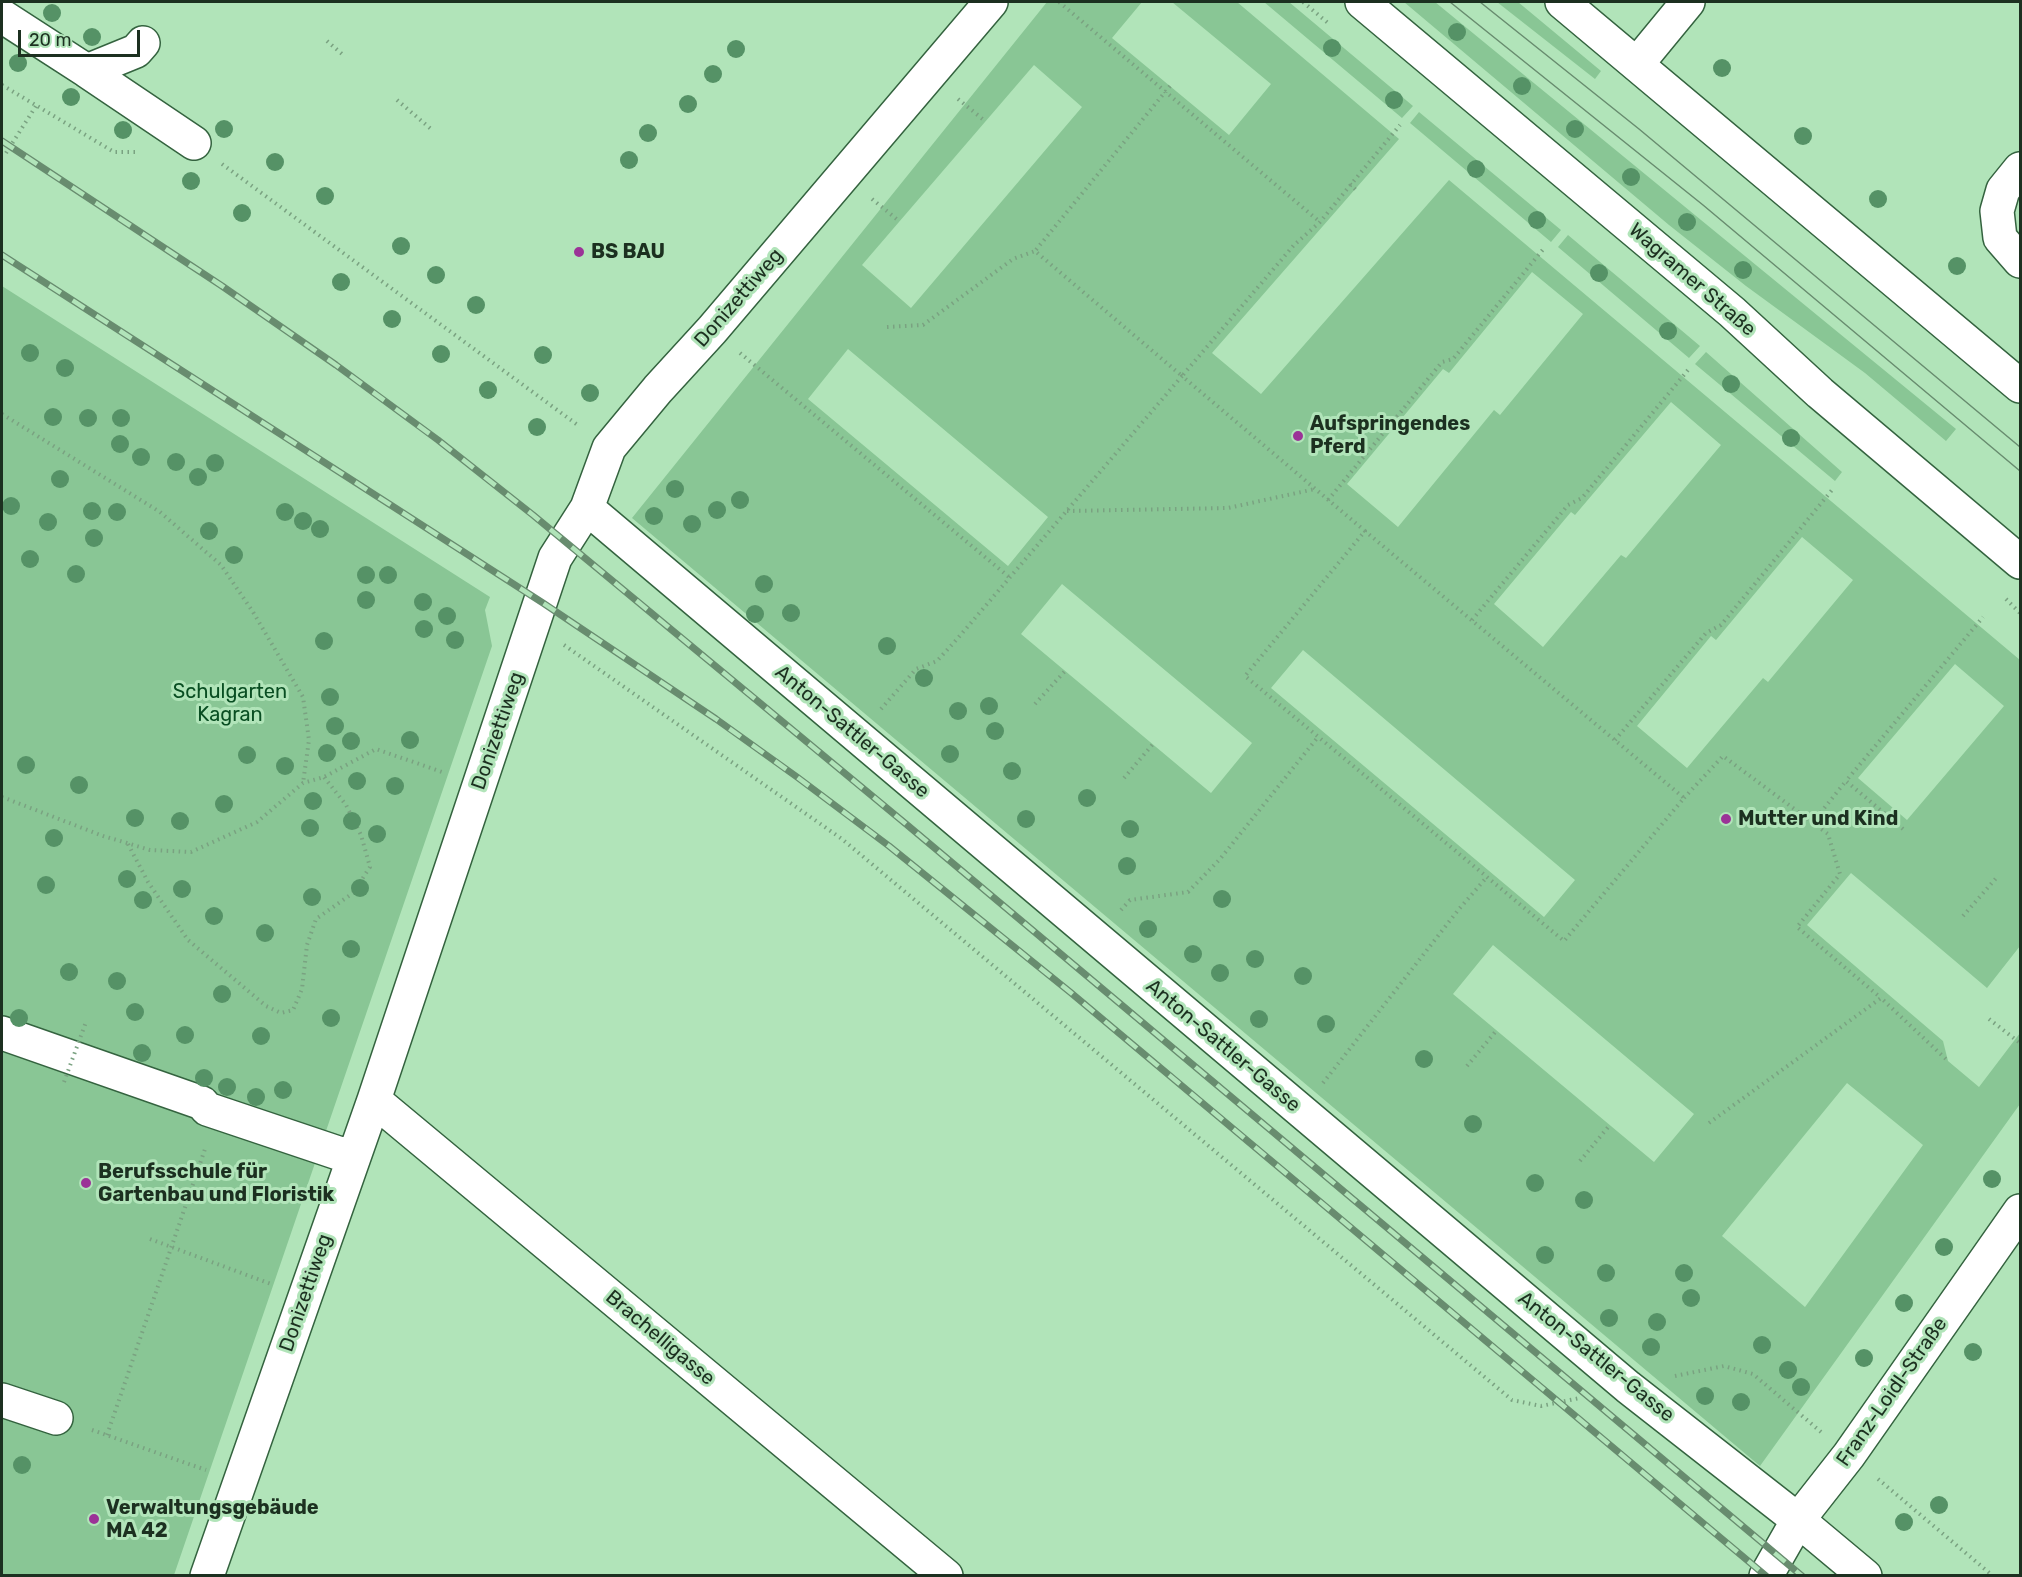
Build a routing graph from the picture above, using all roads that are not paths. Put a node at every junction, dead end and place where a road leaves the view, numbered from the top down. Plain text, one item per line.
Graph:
1 (991, 2) edge
2 (1362, 2) edge
3 (1562, 2) edge
4 (1688, 2) edge
5 (2, 16) edge
6 (143, 43) dead end
7 (1637, 64) junction
8 (87, 71) junction
9 (194, 143) road end
10 (2020, 169) edge
11 (2020, 261) edge
12 (2020, 386) edge
13 (587, 508) junction
14 (2020, 562) edge
15 (2, 1033) edge
16 (374, 1100) junction
17 (353, 1158) junction
18 (2020, 1211) edge
19 (2, 1400) edge
20 (69, 1422) road end
21 (1798, 1520) junction
22 (207, 1575) edge
23 (946, 1575) edge
24 (1766, 1575) edge
25 (1865, 1575) edge

1 - 13 street, Donizettiweg
2 - 14 street, Wagramer Straße
3 - 7 street
4 - 7 street
5 - 8 street
6 - 8 street
7 - 12 street
8 - 9 street
10 - 11 street
13 - 16 street, Donizettiweg
13 - 21 street, Anton-Sattler-Gasse
15 - 17 street
16 - 17 street, Donizettiweg
16 - 23 street, Brachelligasse
17 - 22 street, Donizettiweg
18 - 21 street, Franz-Loidl-Straße
19 - 20 street
21 - 24 street, Franz-Loidl-Straße
21 - 25 street, Anton-Sattler-Gasse

